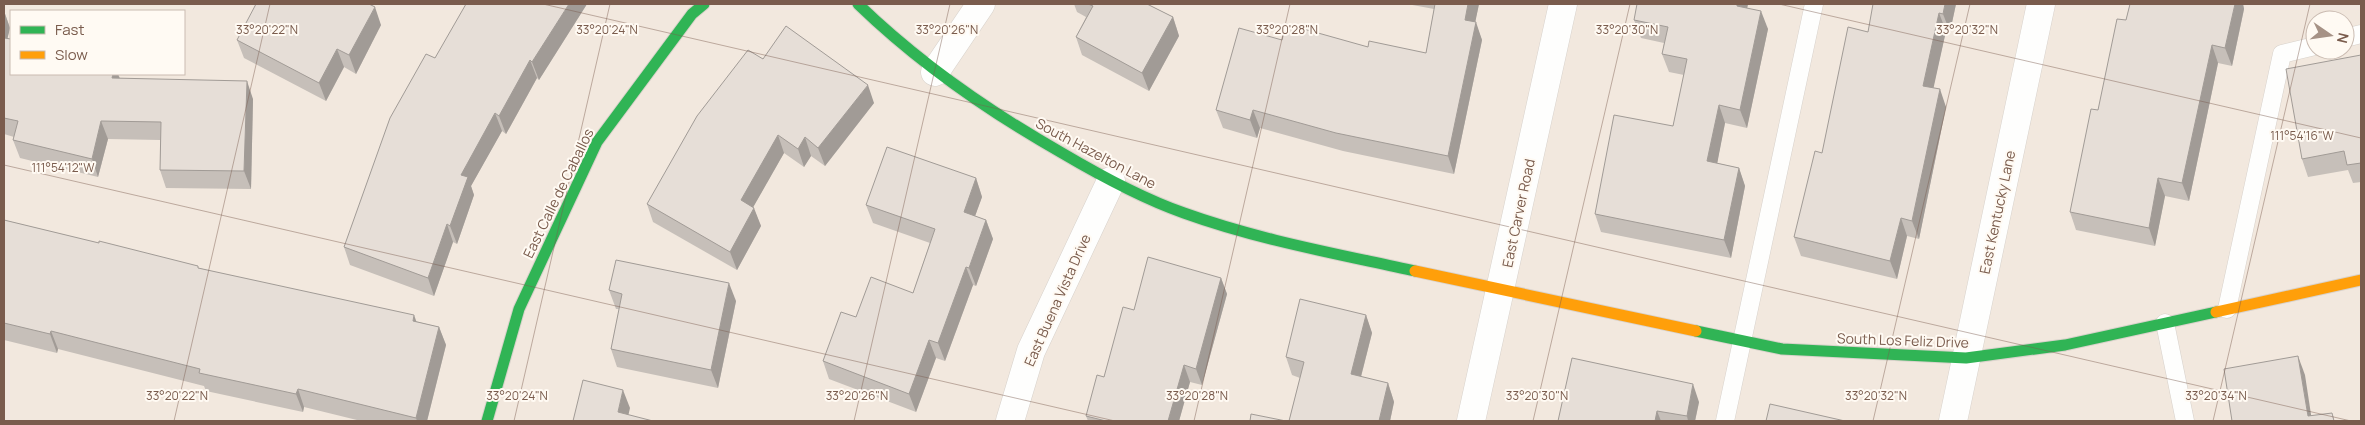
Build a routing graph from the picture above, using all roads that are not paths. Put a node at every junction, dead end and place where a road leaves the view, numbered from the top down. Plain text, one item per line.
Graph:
1 (704, 4) edge
2 (858, 4) edge
3 (981, 4) edge
4 (1563, 4) edge
5 (1814, 4) edge
6 (2041, 4) edge
7 (2305, 48) edge
8 (935, 72) junction
9 (1111, 181) junction
10 (2361, 280) edge
11 (1502, 290) junction
12 (2227, 309) junction
13 (2165, 323) junction
14 (1742, 341) junction
15 (1966, 358) junction
16 (487, 421) edge
17 (1010, 421) edge
18 (1471, 421) edge
19 (1725, 421) edge
20 (1953, 421) edge
21 (2185, 421) edge

1 - 16 street, East Calle de Caballos
2 - 8 street, South Hazelton Lane
3 - 8 street
4 - 11 street, East Carver Road
5 - 14 lane
6 - 15 street, East Kentucky Lane
7 - 12 lane
8 - 9 street, South Hazelton Lane
9 - 11 street, South Hazelton Lane
9 - 17 street, East Buena Vista Drive
10 - 12 street, South Los Feliz Drive
11 - 14 street, South Los Feliz Drive
11 - 18 street, East Carver Road
12 - 13 street, South Los Feliz Drive
13 - 15 street, South Los Feliz Drive
13 - 21 lane
14 - 15 street, South Los Feliz Drive
14 - 19 lane
15 - 20 street, East Kentucky Lane

